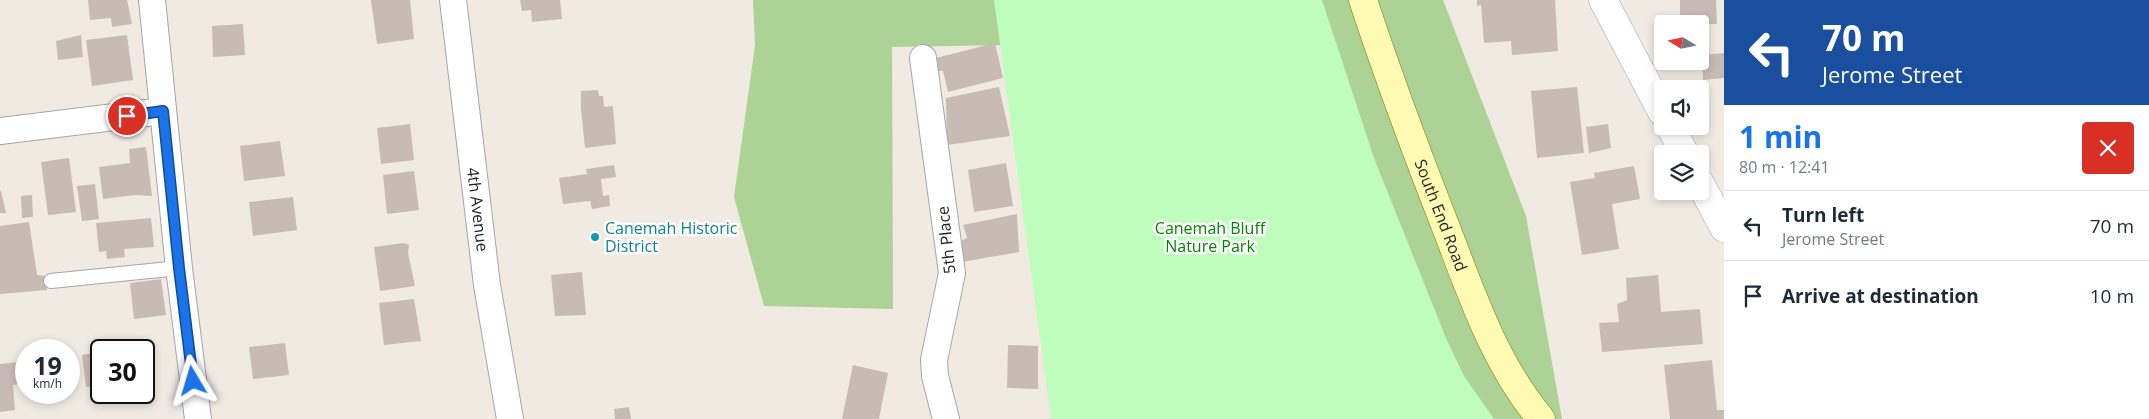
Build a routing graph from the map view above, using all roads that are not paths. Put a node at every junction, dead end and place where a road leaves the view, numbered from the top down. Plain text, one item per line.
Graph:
1 (152, 0) edge
2 (453, 0) edge
3 (1363, 0) edge
4 (1603, 0) edge
5 (923, 58) dead end
6 (1654, 97) edge
7 (163, 111) junction
8 (0, 131) edge
9 (1709, 200) edge
10 (1724, 228) edge
11 (179, 268) junction
12 (51, 281) dead end
13 (198, 419) edge
14 (510, 419) edge
15 (946, 419) edge
16 (1541, 419) edge

1 - 7 street
2 - 14 street, 4th Avenue
3 - 16 main road, South End Road
4 - 6 street
5 - 15 street, 5th Place
7 - 8 street
7 - 11 street
9 - 10 street
11 - 12 lane
11 - 13 street

